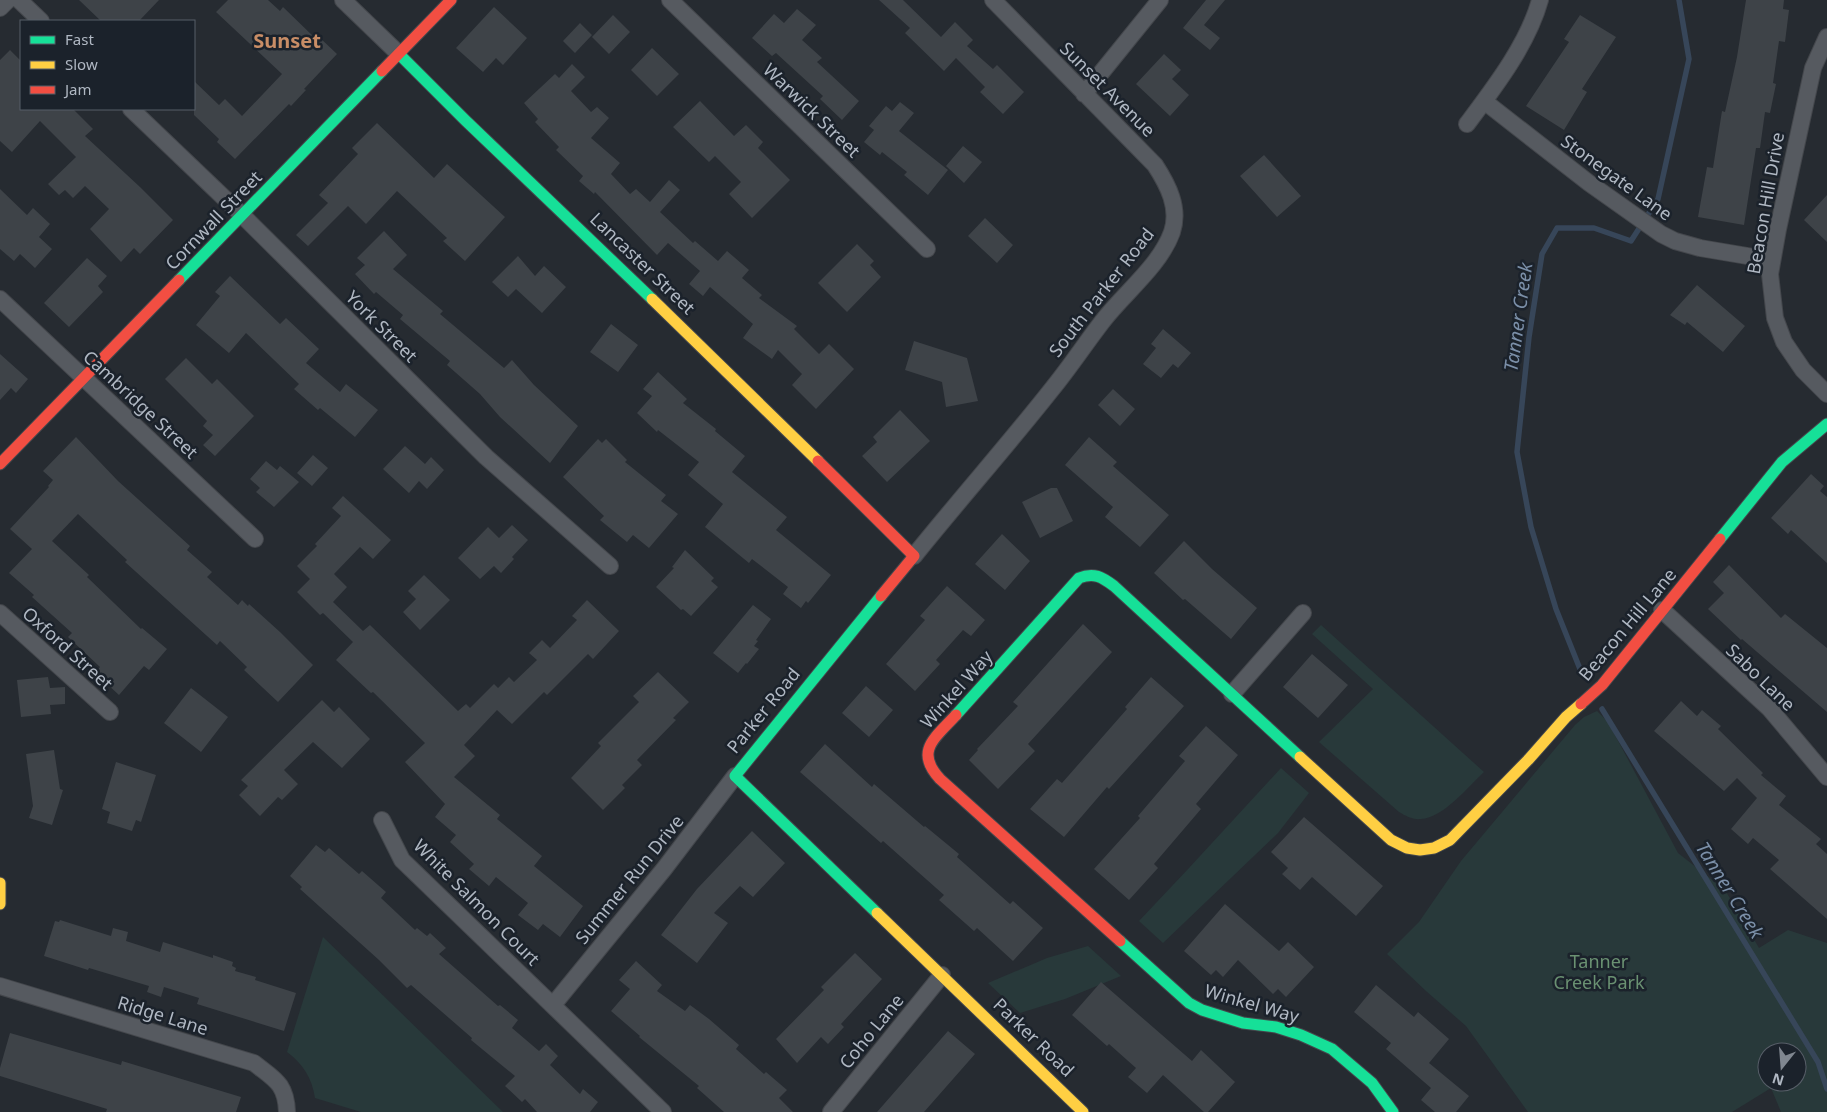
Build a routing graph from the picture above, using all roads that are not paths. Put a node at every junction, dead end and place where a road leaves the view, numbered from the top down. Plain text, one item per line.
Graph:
1 (8, 0) edge
2 (19, 0) edge
3 (343, 0) edge
4 (451, 0) edge
5 (670, 0) edge
6 (993, 0) edge
7 (1160, 0) edge
8 (1540, 0) edge
9 (0, 8) edge
10 (40, 20) edge
11 (1827, 37) edge
12 (399, 54) junction
13 (1084, 94) junction
14 (1484, 101) junction
15 (132, 110) edge
16 (1467, 124) dead end
17 (242, 215) junction
18 (1174, 217) joint
19 (926, 249) dead end
20 (1771, 260) junction
21 (0, 299) edge
22 (84, 378) junction
23 (1053, 388) joint
24 (1827, 394) edge
25 (1827, 424) edge
26 (0, 464) edge
27 (255, 539) dead end
28 (914, 556) junction
29 (610, 566) dead end
30 (1662, 610) junction
31 (0, 613) edge
32 (1303, 613) dead end
33 (1232, 694) junction
34 (110, 712) dead end
35 (735, 776) junction
36 (1827, 777) edge
37 (382, 820) dead end
38 (1421, 851) joint
39 (0, 883) edge
40 (0, 904) edge
41 (942, 975) junction
42 (0, 986) edge
43 (553, 1005) junction
44 (287, 1112) edge
45 (663, 1112) edge
46 (831, 1112) edge
47 (1083, 1112) edge
48 (1393, 1112) edge

1 - 9 street
2 - 10 street
3 - 12 street, Lancaster Street
4 - 12 street, Cornwall Street
5 - 19 street, Warwick Street
6 - 13 street, Sunset Avenue
7 - 13 street
8 - 14 street
11 - 20 street, Beacon Hill Drive
12 - 17 street, Cornwall Street
12 - 28 street, Lancaster Street
13 - 18 street, Sunset Avenue
14 - 16 street
14 - 20 street, Stonegate Lane
15 - 17 street, York Street
17 - 22 street, Cornwall Street
17 - 29 street, York Street
18 - 23 street, South Parker Road
20 - 24 street, Beacon Hill Drive
21 - 22 street, Cambridge Street
22 - 26 street, Cornwall Street
22 - 27 street, Cambridge Street
23 - 28 street, Parker Road
25 - 30 street, Beacon Hill Lane
28 - 35 street, Parker Road
30 - 36 street, Sabo Lane
30 - 38 street, Beacon Hill Lane
31 - 34 street, Oxford Street
32 - 33 street
33 - 38 street, Winkel Way
33 - 48 street, Winkel Way
35 - 41 street, Parker Road
35 - 43 street, Summer Run Drive
37 - 43 street, White Salmon Court
39 - 40 street
41 - 46 street, Coho Lane
41 - 47 street, Parker Road
42 - 44 street, Ridge Lane
43 - 45 street, White Salmon Court

